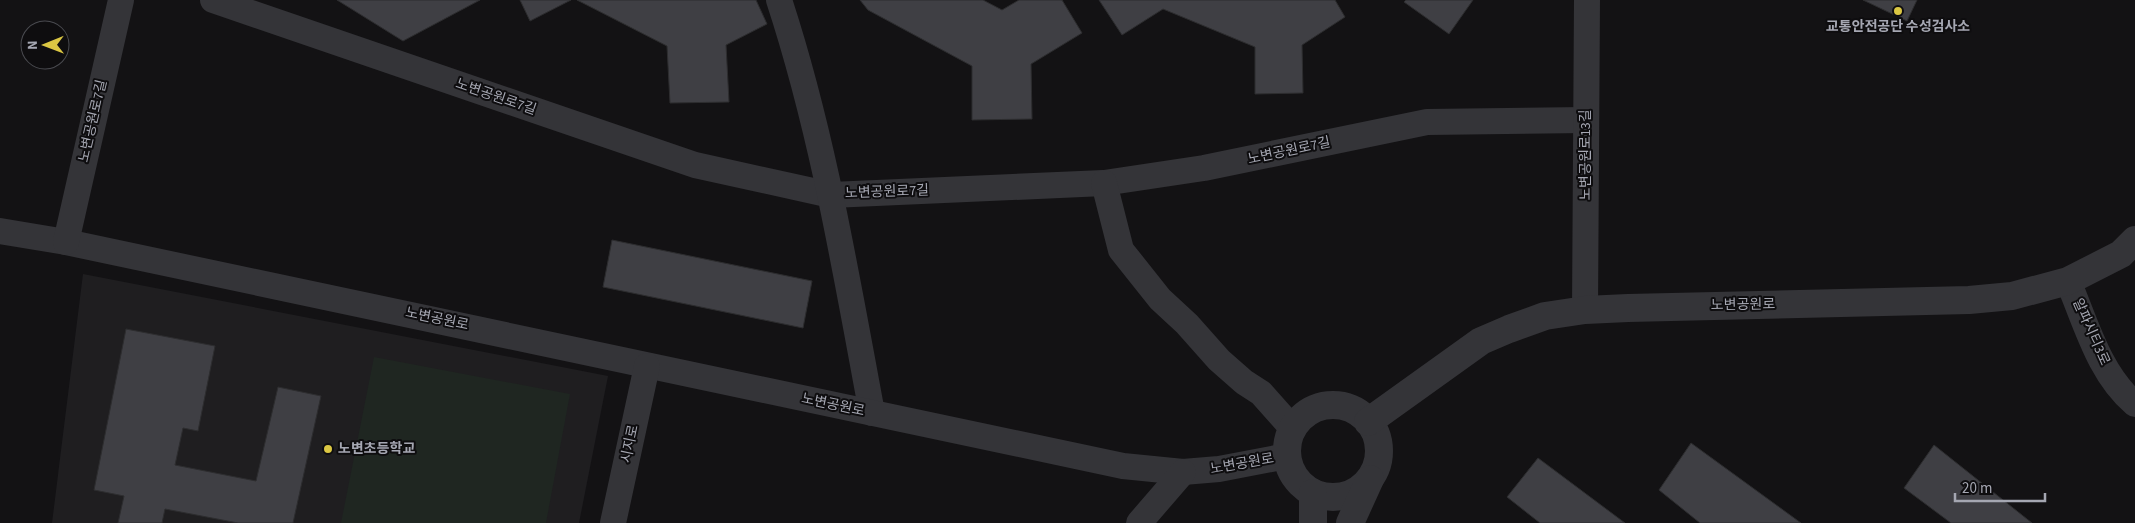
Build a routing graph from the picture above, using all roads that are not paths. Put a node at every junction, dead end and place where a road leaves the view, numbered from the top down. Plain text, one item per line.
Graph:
1 (121, 0) edge
2 (212, 0) edge
3 (779, 0) edge
4 (1587, 0) edge
5 (1586, 120) junction
6 (1104, 183) junction
7 (831, 195) junction
8 (0, 231) edge
9 (2135, 240) edge
10 (66, 242) junction
11 (2068, 281) junction
12 (1585, 310) junction
13 (647, 366) junction
14 (2135, 404) edge
15 (872, 413) junction
16 (1368, 422) junction
17 (1293, 429) junction
18 (1287, 456) junction
19 (1376, 466) junction
20 (1183, 472) junction
21 (1313, 493) junction
22 (613, 523) edge
23 (1139, 523) edge
24 (1313, 523) edge
25 (1350, 523) edge

1 - 10 street, 노변공원로7길
2 - 7 street, 노변공원로7길
3 - 7 street, 노변공원로
4 - 5 street, 노변공원로13길
5 - 6 street, 노변공원로7길
5 - 12 street, 노변공원로13길
6 - 7 street, 노변공원로7길
6 - 17 street
7 - 15 street, 노변공원로
8 - 10 street, 노변공원로
9 - 11 street, 노변공원로
10 - 13 street, 노변공원로
11 - 12 street, 노변공원로
11 - 14 street, 알파시티3로
12 - 16 street, 노변공원로
13 - 15 street, 노변공원로
13 - 22 street, 시지로
15 - 20 street, 노변공원로
16 - 17 street
16 - 19 street
17 - 18 street
18 - 20 street, 노변공원로
18 - 21 street
19 - 21 street
19 - 25 street
20 - 23 street
21 - 24 street

